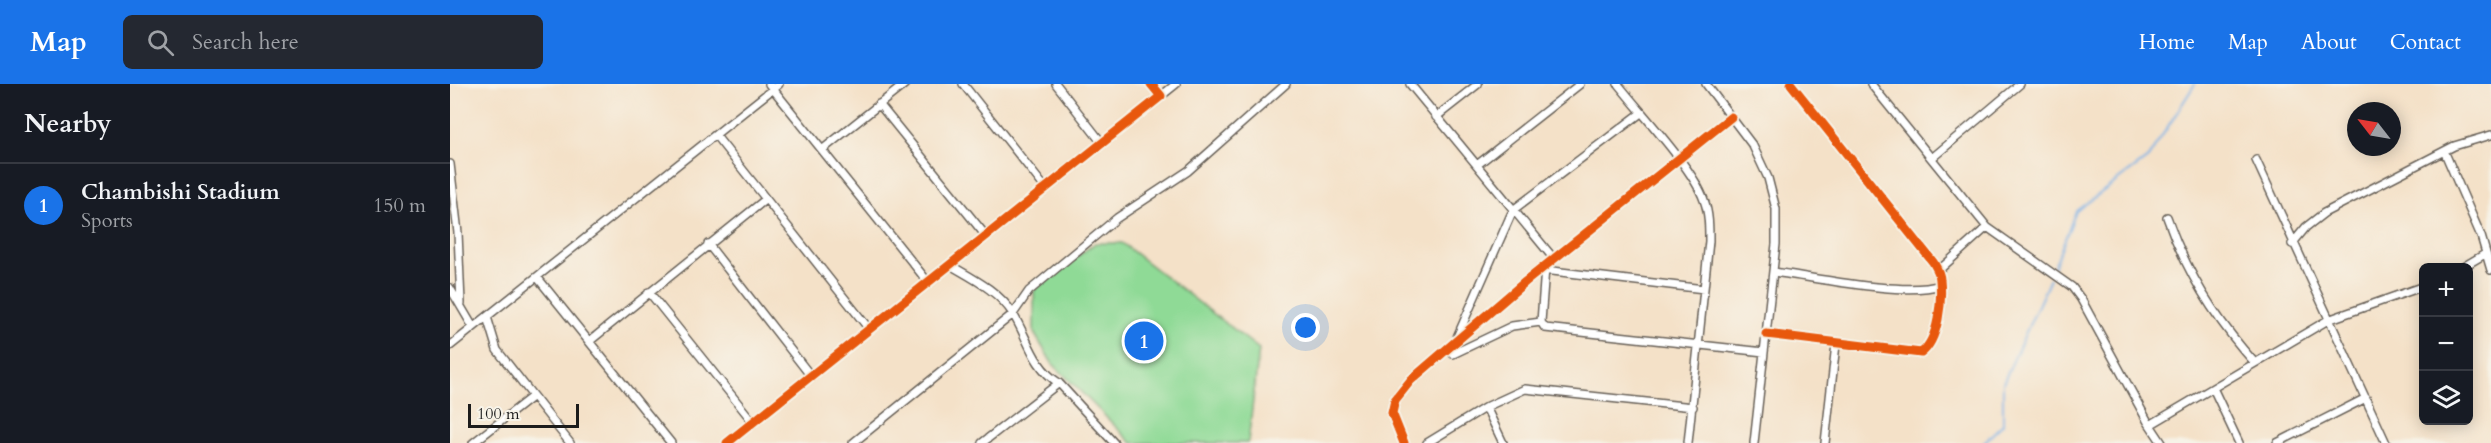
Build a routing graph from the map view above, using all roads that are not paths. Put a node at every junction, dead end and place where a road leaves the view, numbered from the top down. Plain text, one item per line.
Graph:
1 (905, 84) edge
2 (963, 84) edge
3 (1056, 84) edge
4 (1151, 84) edge
5 (1176, 84) edge
6 (1286, 84) edge
7 (1410, 84) edge
8 (1478, 84) edge
9 (1580, 84) edge
10 (1618, 84) edge
11 (1706, 84) edge
12 (1791, 84) edge
13 (1870, 84) edge
14 (2020, 84) edge
15 (774, 86) edge
16 (1161, 96) junction
17 (879, 104) junction
18 (1641, 113) junction
19 (1436, 117) junction
20 (1731, 117) junction
21 (2491, 135) edge
22 (716, 136) junction
23 (1102, 142) junction
24 (822, 150) junction
25 (2445, 153) junction
26 (1932, 158) junction
27 (1679, 160) junction
28 (2256, 160) dead end
29 (450, 164) edge
30 (1477, 165) junction
31 (1046, 189) junction
32 (766, 200) junction
33 (1513, 210) junction
34 (2167, 218) dead end
35 (1987, 227) junction
36 (986, 236) junction
37 (708, 244) junction
38 (2292, 244) junction
39 (2485, 254) junction
40 (1554, 259) junction
41 (2470, 263) edge
42 (950, 265) junction
43 (1545, 268) junction
44 (2491, 270) edge
45 (1938, 271) junction
46 (1773, 272) junction
47 (537, 276) junction
48 (928, 282) junction
49 (1940, 285) junction
50 (450, 288) edge
51 (2419, 288) edge
52 (1704, 289) junction
53 (648, 292) junction
54 (461, 303) junction
55 (1013, 314) junction
56 (487, 317) junction
57 (2328, 320) junction
58 (1541, 322) junction
59 (474, 327) junction
60 (869, 329) junction
61 (1766, 334) junction
62 (591, 340) junction
63 (1836, 344) junction
64 (450, 346) edge
65 (1699, 346) junction
66 (1453, 350) junction
67 (1764, 352) junction
68 (2255, 363) junction
69 (810, 375) junction
70 (1059, 383) junction
71 (2213, 388) junction
72 (533, 396) junction
73 (2366, 398) junction
74 (1486, 407) junction
75 (1693, 407) junction
76 (753, 422) junction
77 (2150, 426) junction
78 (1112, 442) edge
79 (473, 443) edge
80 (570, 443) edge
81 (671, 443) edge
82 (727, 443) edge
83 (854, 443) edge
84 (982, 443) edge
85 (1404, 443) edge
86 (1427, 443) edge
87 (1503, 443) edge
88 (1688, 443) edge
89 (1754, 443) edge
90 (1825, 443) edge
91 (2162, 443) edge
92 (2239, 443) edge
93 (2277, 443) edge
94 (2386, 443) edge

1 - 17 street
2 - 31 street
3 - 23 street
4 - 16 street
5 - 16 street
6 - 55 street
7 - 19 street
8 - 19 street
9 - 30 street
10 - 18 street
11 - 20 street
12 - 45 street
13 - 26 street
14 - 26 street
15 - 22 street
15 - 24 street
16 - 23 street
17 - 24 street
17 - 36 street
18 - 27 street
18 - 33 street
19 - 30 street
20 - 27 street
20 - 46 street
21 - 25 street
22 - 32 street
22 - 47 street
23 - 31 street
24 - 48 street
25 - 38 street
25 - 39 street
26 - 35 street
27 - 40 street
27 - 52 street
28 - 38 street
29 - 54 street
30 - 33 street
31 - 36 street
32 - 37 street
32 - 60 street
33 - 40 street
33 - 66 street
34 - 68 street
35 - 45 street
35 - 77 street
36 - 42 street
37 - 53 street
37 - 69 street
38 - 57 street
39 - 41 street
39 - 44 street
40 - 43 street
42 - 48 street
42 - 55 street
43 - 52 street
43 - 58 street
43 - 66 street
45 - 49 street
46 - 49 street
46 - 61 street
47 - 56 street
47 - 62 street
48 - 60 street
49 - 63 street
50 - 54 street
51 - 57 street
52 - 65 street
53 - 62 street
53 - 76 street
54 - 59 street
55 - 70 street
55 - 83 street
56 - 59 street
56 - 72 street
57 - 68 street
57 - 73 street
58 - 65 street
58 - 66 street
59 - 64 street
60 - 69 street
61 - 63 street
61 - 67 street
62 - 81 street
63 - 90 street
65 - 67 street
65 - 75 street
66 - 85 street
67 - 89 street
68 - 71 street
69 - 76 street
70 - 78 street
70 - 84 street
71 - 77 street
71 - 92 street
72 - 79 street
72 - 80 street
73 - 93 street
73 - 94 street
74 - 75 street
74 - 86 street
74 - 87 street
75 - 88 street
76 - 82 street
77 - 91 street

